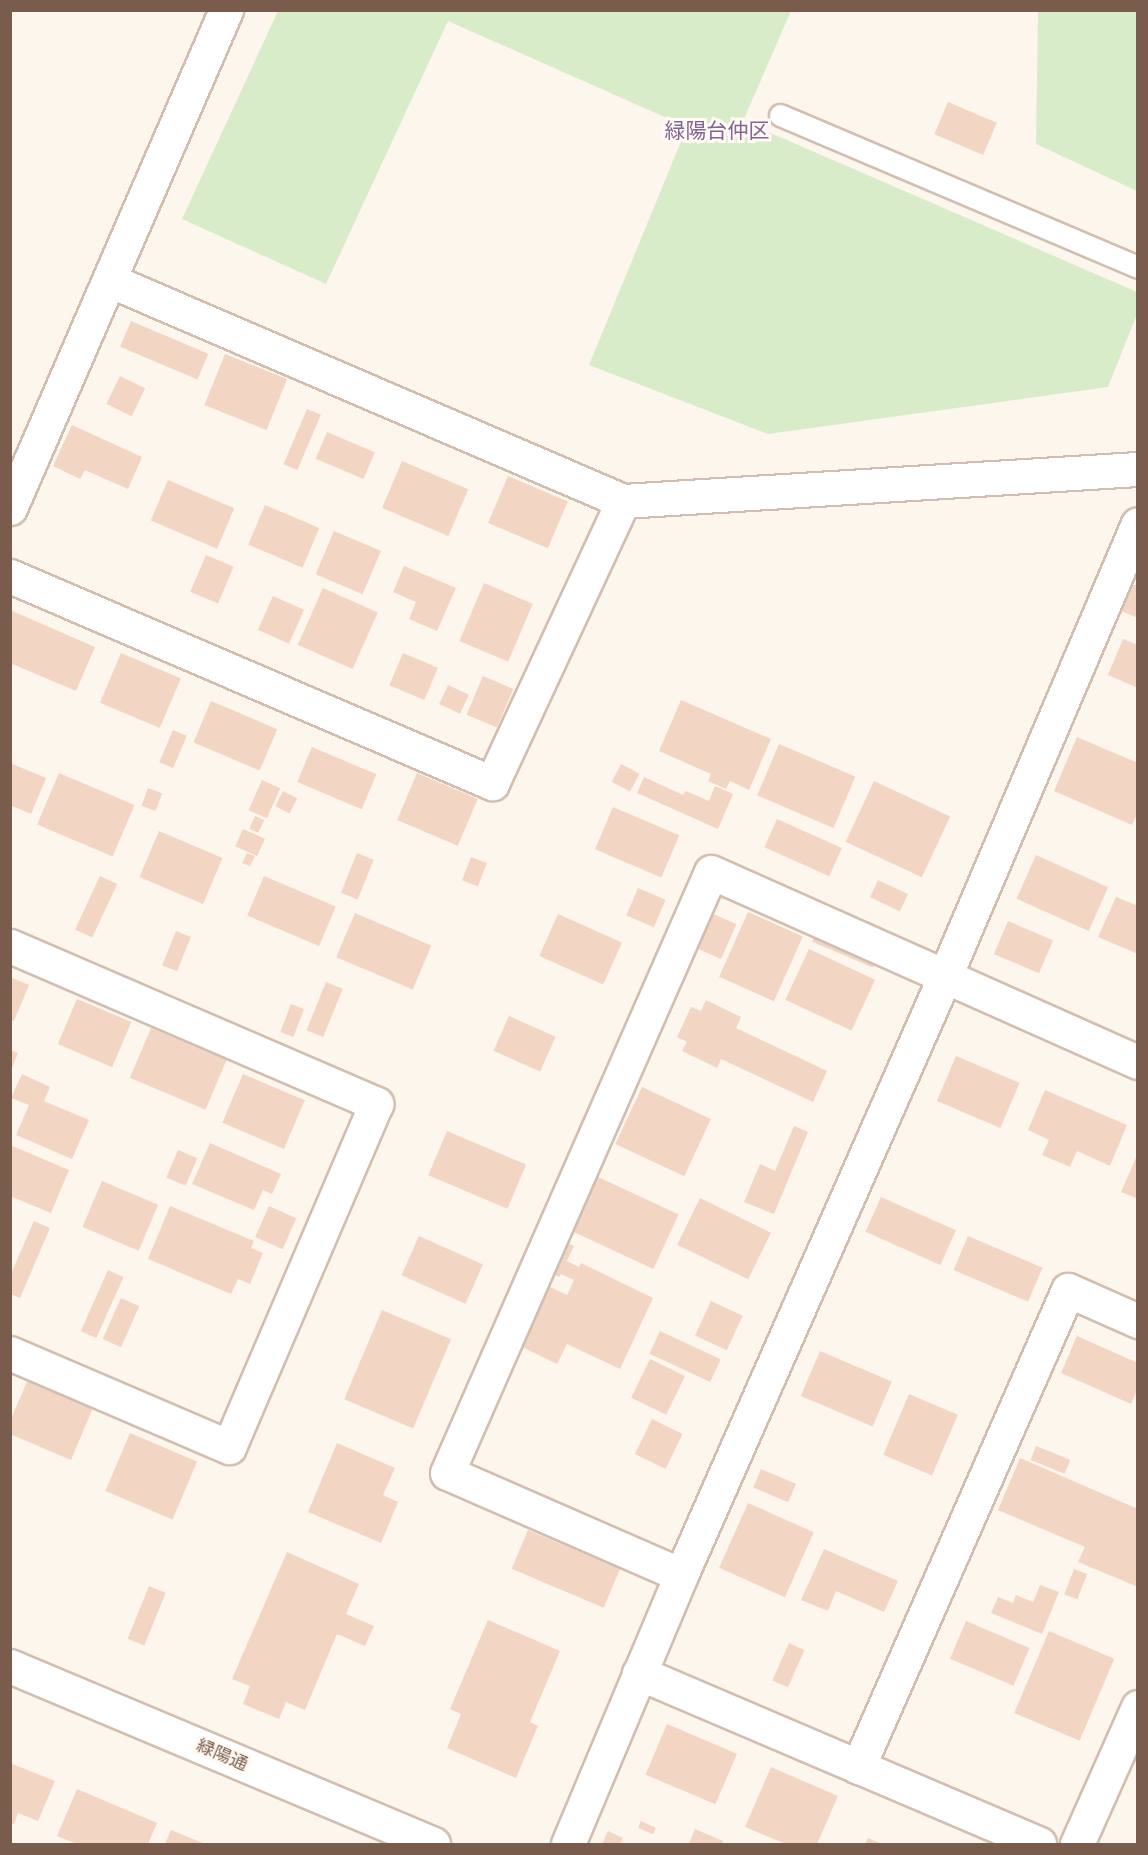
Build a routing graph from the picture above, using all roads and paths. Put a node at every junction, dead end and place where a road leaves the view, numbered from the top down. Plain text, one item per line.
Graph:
1 (226, 10) edge
2 (780, 114) dead end
3 (1137, 267) edge
4 (109, 280) junction
5 (1137, 468) edge
6 (623, 501) junction
7 (10, 508) edge
8 (1137, 524) edge
9 (10, 576) edge
10 (10, 946) edge
11 (945, 975) junction
12 (1137, 1062) edge
13 (1137, 1321) edge
14 (10, 1353) edge
15 (681, 1575) junction
16 (10, 1666) edge
17 (639, 1673) junction
18 (1137, 1707) edge
19 (858, 1767) junction
20 (433, 1845) edge
21 (568, 1845) edge
22 (1039, 1845) edge
23 (1077, 1845) edge

1 - 4 street
2 - 3 lane
4 - 6 street
4 - 7 street
5 - 6 street
6 - 9 street
8 - 11 street
10 - 14 street
11 - 12 street
11 - 15 street
11 - 15 street
13 - 19 street
15 - 17 street
16 - 20 street, 緑陽通
17 - 19 street
17 - 21 street
18 - 23 street
19 - 22 street

